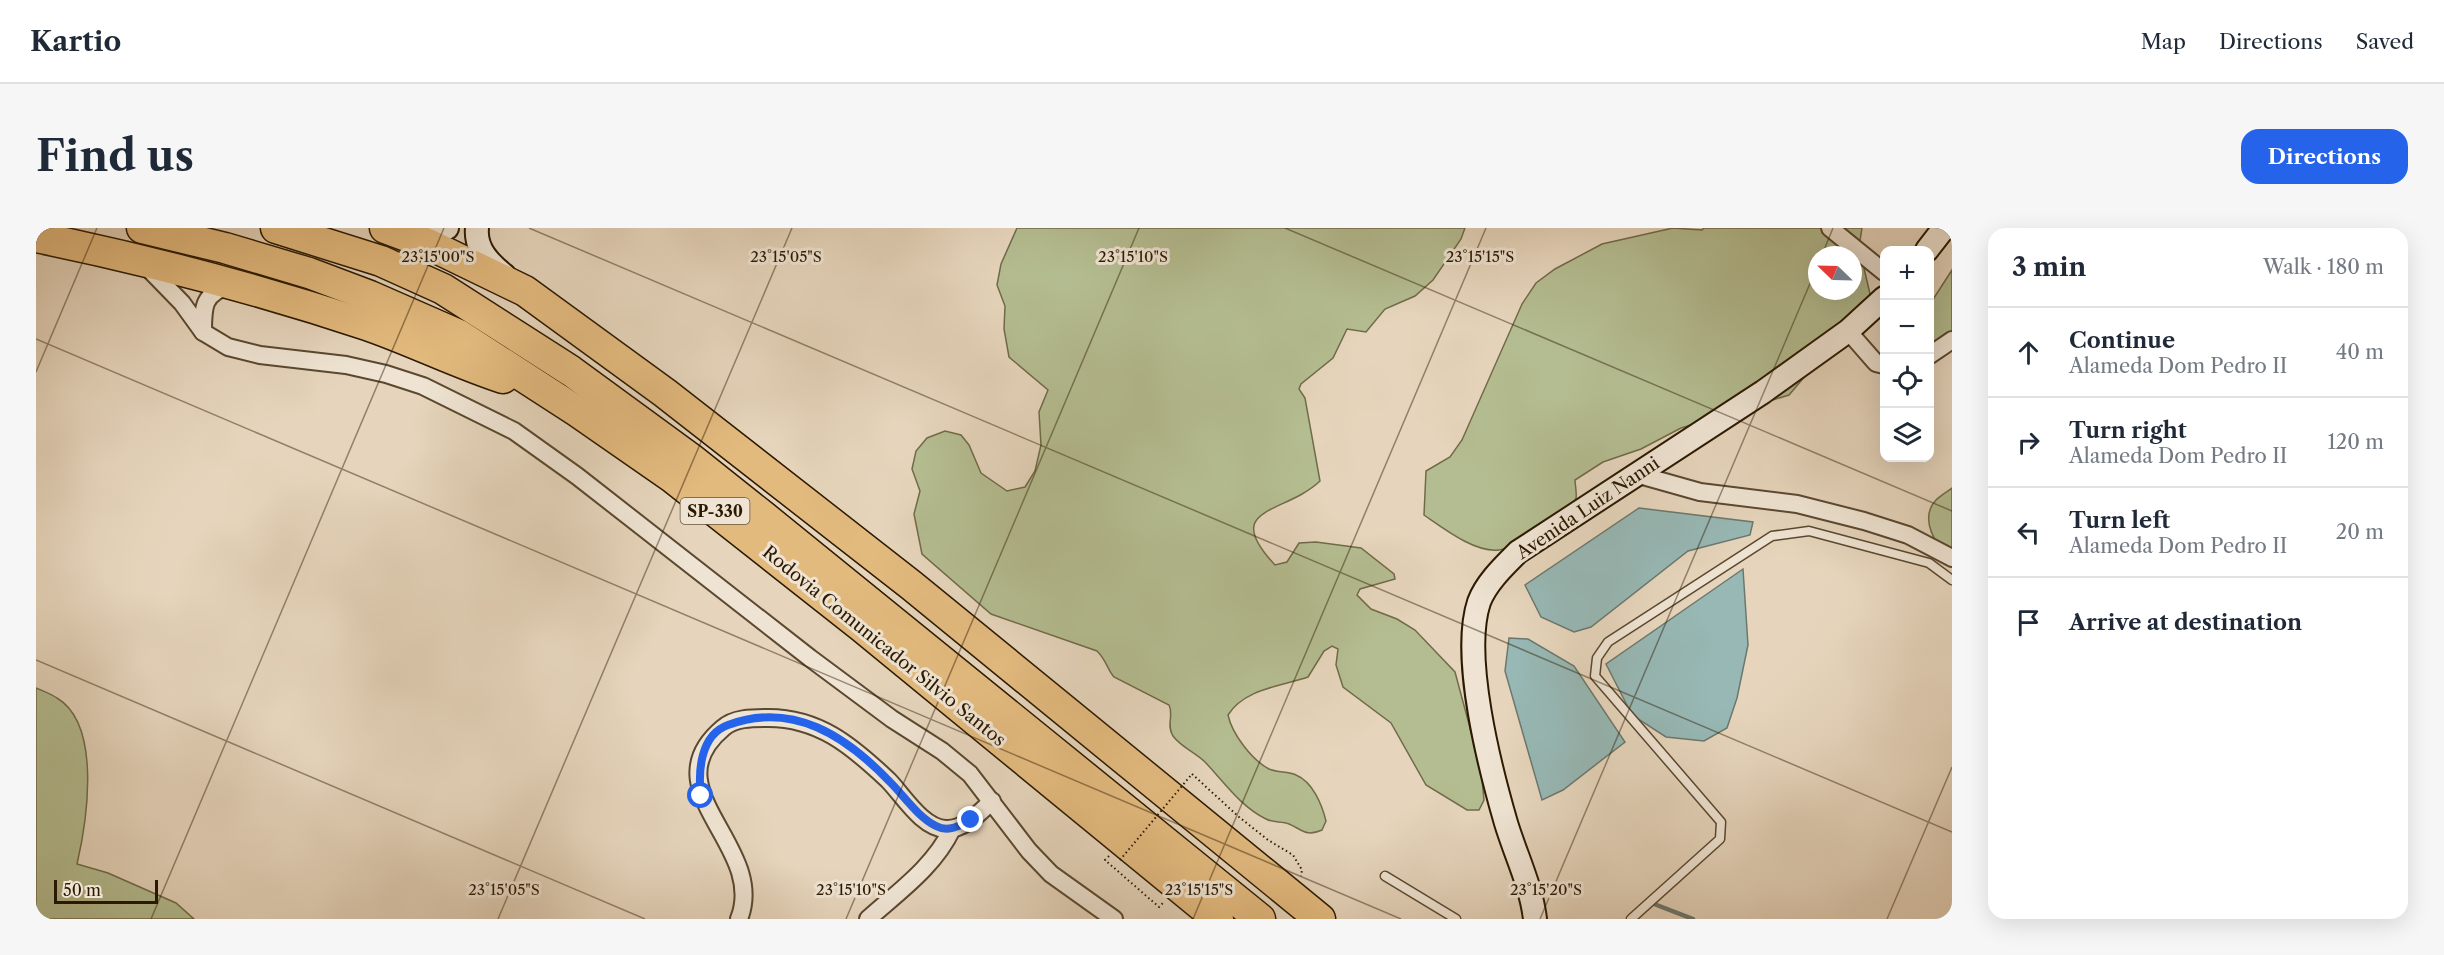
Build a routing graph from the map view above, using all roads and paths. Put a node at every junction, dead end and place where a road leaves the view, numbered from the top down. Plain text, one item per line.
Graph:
1 (142, 228) edge
2 (276, 228) edge
3 (386, 228) edge
4 (447, 228) edge
5 (477, 228) edge
6 (1830, 228) edge
7 (1944, 228) edge
8 (36, 237) edge
9 (1930, 246) edge
10 (138, 258) junction
11 (1880, 269) edge
12 (232, 284) junction
13 (525, 291) junction
14 (1882, 300) edge
15 (1848, 331) junction
16 (203, 332) junction
17 (1952, 340) edge
18 (1931, 354) edge
19 (1880, 364) edge
20 (578, 411) junction
21 (1636, 474) junction
22 (1952, 558) edge
23 (1952, 580) edge
24 (992, 801) junction
25 (952, 829) junction
26 (1120, 860) dead end
27 (1384, 876) dead end
28 (1296, 900) junction
29 (739, 919) edge
30 (868, 919) edge
31 (1114, 919) edge
32 (1218, 919) edge
33 (1260, 919) edge
34 (1320, 919) edge
35 (1456, 919) edge
36 (1535, 919) edge
37 (1630, 919) edge

1 - 20 highway, Rodovia Comunicador Silvio Santos / SP-330
2 - 33 highway, Rodovia Comunicador Silvio Santos / SP-330
3 - 4 street
3 - 13 highway
5 - 13 street
6 - 11 street
7 - 9 street
8 - 10 highway
10 - 12 highway
10 - 16 street
12 - 16 street
12 - 20 highway
13 - 28 highway
14 - 15 street, Avenida Luiz Nanni
15 - 19 street
15 - 21 street, Avenida Luiz Nanni
16 - 24 street
17 - 18 street
20 - 32 highway, Rodovia Comunicador Silvio Santos / SP-330
21 - 22 street
21 - 36 street, Avenida Luiz Nanni
23 - 37 lane
24 - 25 street
24 - 31 street
25 - 29 street
25 - 30 street
26 - 28 path, bridge
27 - 35 lane
28 - 34 highway

